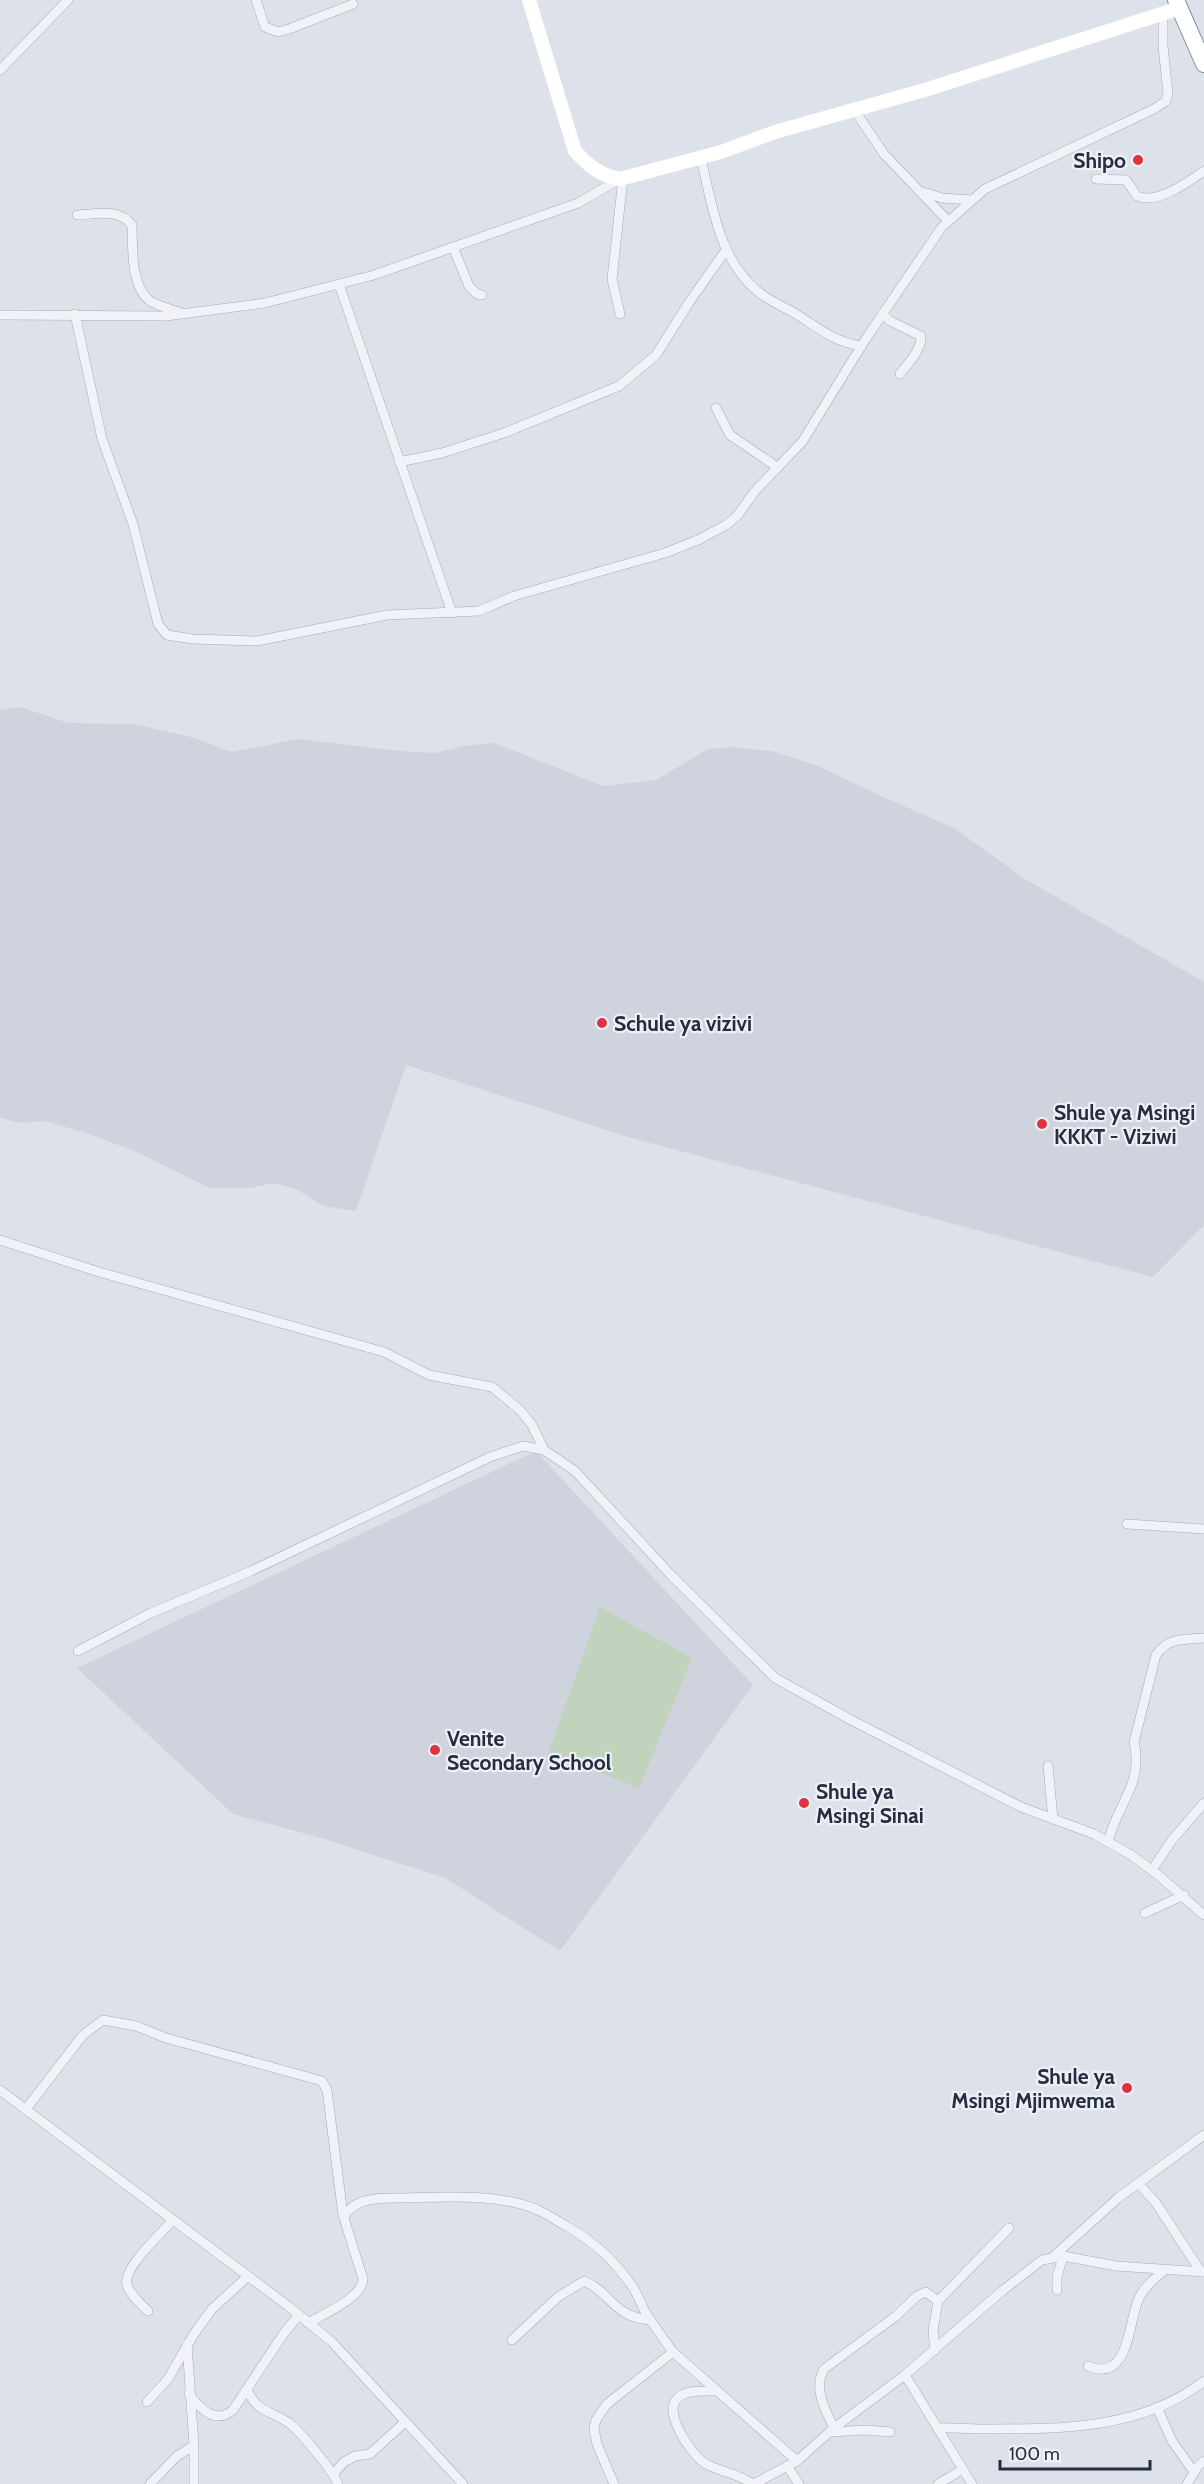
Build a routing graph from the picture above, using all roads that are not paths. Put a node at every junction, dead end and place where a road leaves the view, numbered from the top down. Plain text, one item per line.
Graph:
1 (68, 0) edge
2 (256, 0) edge
3 (529, 0) edge
4 (353, 4) dead end
5 (1178, 4) edge
6 (1163, 14) junction
7 (1204, 64) edge
8 (0, 70) edge
9 (855, 111) junction
10 (701, 158) junction
11 (1204, 171) edge
12 (622, 178) junction
13 (1096, 179) dead end
14 (921, 192) junction
15 (971, 200) junction
16 (77, 215) dead end
17 (948, 221) junction
18 (453, 247) junction
19 (726, 250) junction
20 (339, 284) junction
21 (482, 295) dead end
22 (75, 314) junction
23 (182, 314) junction
24 (620, 314) dead end
25 (882, 314) junction
26 (0, 315) edge
27 (861, 346) junction
28 (900, 374) dead end
29 (716, 408) dead end
30 (399, 462) junction
31 (777, 467) junction
32 (452, 612) junction
33 (0, 1240) edge
34 (544, 1450) junction
35 (1127, 1524) dead end
36 (1204, 1529) edge
37 (1204, 1638) edge
38 (78, 1651) dead end
39 (1048, 1766) dead end
40 (1204, 1803) edge
41 (1053, 1819) junction
42 (1108, 1842) junction
43 (1152, 1870) junction
44 (1184, 1895) junction
45 (1145, 1913) dead end
46 (1204, 1915) edge
47 (0, 2090) edge
48 (26, 2109) junction
49 (1204, 2135) edge
50 (1138, 2183) junction
51 (344, 2218) junction
52 (173, 2220) junction
53 (1009, 2228) dead end
54 (1059, 2256) junction
55 (1165, 2270) junction
56 (1202, 2272) edge
57 (247, 2277) junction
58 (1057, 2290) dead end
59 (938, 2301) junction
60 (148, 2312) dead end
61 (299, 2315) junction
62 (651, 2320) junction
63 (308, 2323) junction
64 (512, 2340) dead end
65 (188, 2344) junction
66 (935, 2350) junction
67 (673, 2352) junction
68 (1088, 2366) dead end
69 (905, 2375) junction
70 (1204, 2381) edge
71 (247, 2390) junction
72 (716, 2391) junction
73 (189, 2394) junction
74 (147, 2402) dead end
75 (1157, 2407) junction
76 (405, 2422) junction
77 (937, 2428) junction
78 (832, 2430) junction
79 (890, 2432) dead end
80 (194, 2447) junction
81 (797, 2461) junction
82 (1204, 2461) edge
83 (787, 2466) junction
84 (963, 2469) junction
85 (1194, 2472) junction
86 (333, 2474) junction
87 (150, 2484) edge
88 (194, 2484) edge
89 (338, 2484) edge
90 (463, 2484) edge
91 (614, 2484) edge
92 (754, 2484) edge
93 (799, 2484) edge
94 (938, 2484) edge
95 (972, 2484) edge
96 (1187, 2484) edge

1 - 8 street
2 - 4 street
3 - 12 street
5 - 6 street
5 - 7 highway
6 - 9 street
6 - 15 street
9 - 10 street
9 - 14 street
10 - 12 street
10 - 19 street
11 - 13 street
12 - 18 street
12 - 24 street
14 - 15 street
14 - 17 street
15 - 17 street
16 - 23 street
17 - 25 street
18 - 20 street
18 - 21 street
19 - 27 street
19 - 30 street
20 - 23 street
20 - 30 street
22 - 23 street
22 - 26 street
22 - 32 street
25 - 27 street
25 - 28 street
27 - 31 street
29 - 31 street
30 - 32 street
31 - 32 street
33 - 34 street
34 - 38 street
34 - 41 street
35 - 36 street
37 - 42 street
39 - 41 street
40 - 43 street
41 - 42 street
42 - 43 street
43 - 44 street
44 - 45 street
44 - 46 street
47 - 48 street
48 - 51 street
48 - 52 street
49 - 50 street
50 - 54 street
50 - 56 street
51 - 62 street
51 - 63 street
52 - 57 street
52 - 60 street
53 - 59 street
54 - 55 street
54 - 58 street
54 - 66 street
55 - 56 street
55 - 68 street
57 - 61 street
57 - 65 street
59 - 66 street
59 - 78 street
61 - 63 street
61 - 71 street
62 - 64 street
62 - 67 street
63 - 76 street
65 - 73 street
65 - 74 street
66 - 69 street
67 - 72 street
67 - 91 street
69 - 77 street
69 - 78 street
70 - 75 street
71 - 73 street
71 - 86 street
72 - 81 street
72 - 92 street
73 - 80 street
75 - 77 street
75 - 85 street
76 - 86 street
76 - 90 street
77 - 84 street
78 - 79 street
78 - 81 street
80 - 87 street
80 - 88 street
81 - 83 street
82 - 85 street
83 - 92 street
83 - 93 street
84 - 94 street
84 - 95 street
85 - 96 street
86 - 89 street

